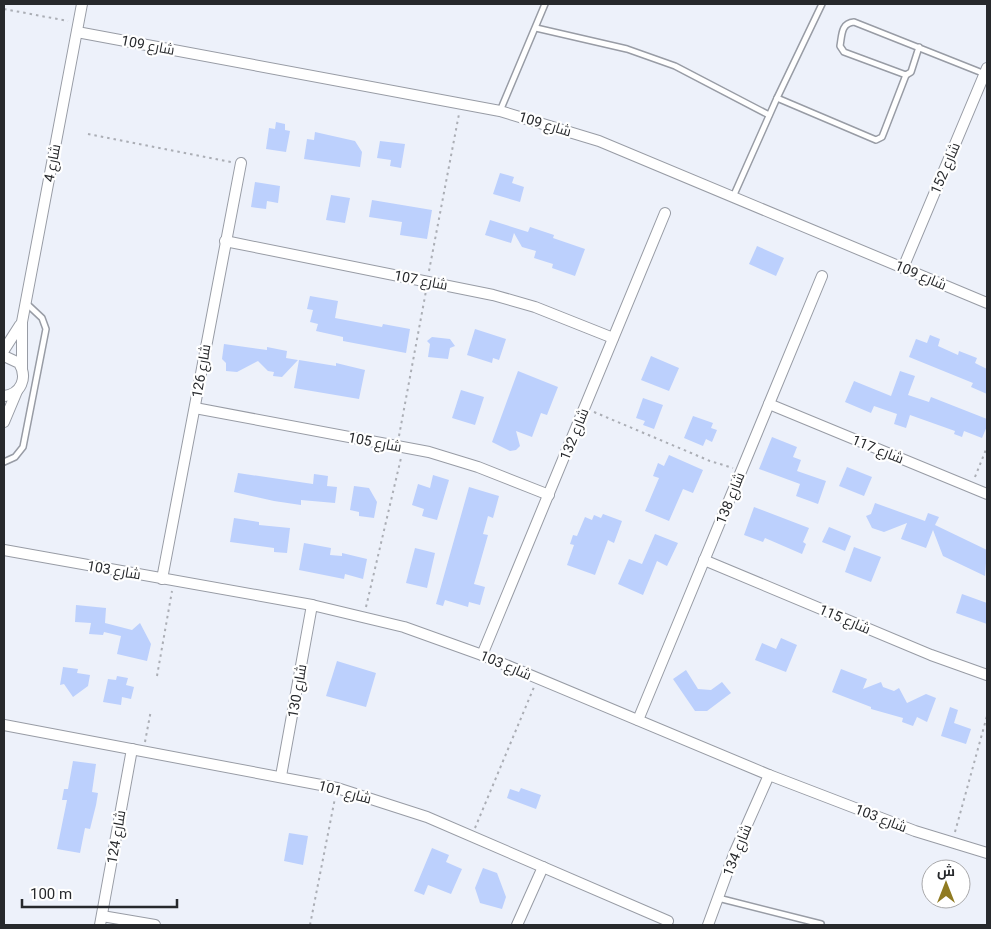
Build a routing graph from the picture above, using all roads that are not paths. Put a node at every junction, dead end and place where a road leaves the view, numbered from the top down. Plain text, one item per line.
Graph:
1 (82, 4) edge
2 (545, 4) edge
3 (822, 4) edge
4 (78, 28) junction
5 (536, 28) junction
6 (919, 47) junction
7 (986, 71) edge
8 (906, 74) junction
9 (777, 98) junction
10 (500, 111) junction
11 (769, 115) junction
12 (240, 168) road end
13 (733, 197) junction
14 (665, 213) dead end
15 (225, 241) junction
16 (903, 268) junction
17 (822, 276) dead end
18 (26, 303) junction
19 (987, 303) edge
20 (22, 322) junction
21 (613, 338) junction
22 (4, 350) edge
23 (4, 356) edge
24 (22, 368) junction
25 (17, 391) junction
26 (4, 396) edge
27 (769, 404) junction
28 (195, 408) junction
29 (4, 422) edge
30 (4, 462) edge
31 (987, 494) edge
32 (549, 495) junction
33 (4, 550) edge
34 (704, 560) junction
35 (162, 579) junction
36 (312, 605) junction
37 (482, 655) junction
38 (987, 676) edge
39 (638, 720) junction
40 (4, 725) edge
41 (132, 749) junction
42 (769, 775) junction
43 (281, 776) junction
44 (987, 853) edge
45 (543, 867) junction
46 (718, 898) junction
47 (101, 920) edge
48 (668, 921) dead end
49 (821, 924) edge
50 (155, 925) edge
51 (517, 925) edge
52 (708, 925) edge

1 - 4 street, شارع 4
2 - 5 lane
3 - 9 lane
4 - 10 street, شارع 109
4 - 18 street, شارع 4
5 - 10 lane
5 - 11 lane
6 - 7 lane
6 - 8 lane
6 - 8 lane
7 - 16 street, شارع 152
8 - 9 lane
9 - 11 lane
10 - 13 street, شارع 109
11 - 13 lane
12 - 15 street, شارع 126
13 - 16 street, شارع 109
14 - 21 street, شارع 132
15 - 21 street, شارع 107
15 - 28 street, شارع 126
16 - 19 street, شارع 109
17 - 27 street, شارع 138
18 - 20 street, شارع 4
18 - 30 lane
20 - 22 street, شارع 4
20 - 24 street, شارع 4
21 - 32 street, شارع 132
23 - 24 street
24 - 25 street, شارع 4
25 - 26 street
25 - 29 street
27 - 31 street, شارع 117
27 - 34 street, شارع 138
28 - 32 street, شارع 105
28 - 35 street, شارع 126
32 - 37 street, شارع 132
33 - 35 street, شارع 103
34 - 38 street, شارع 115
34 - 39 street, شارع 138
35 - 36 street, شارع 103
36 - 37 street, شارع 103
36 - 43 street, شارع 130
37 - 39 street, شارع 103
39 - 42 street, شارع 103
40 - 41 street, شارع 101
41 - 43 street, شارع 101
41 - 47 street, شارع 124
42 - 44 street, شارع 103
42 - 46 street, شارع 134
43 - 45 street, شارع 101
45 - 48 street, شارع 101
45 - 51 street
46 - 49 lane
46 - 52 street, شارع 134
47 - 50 street

